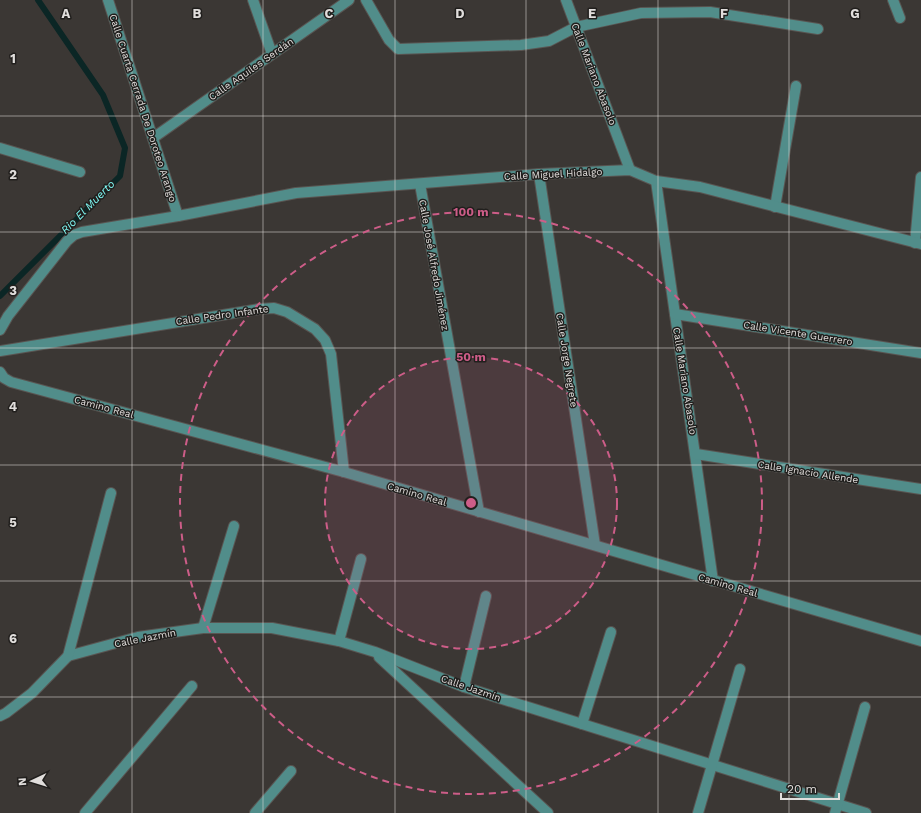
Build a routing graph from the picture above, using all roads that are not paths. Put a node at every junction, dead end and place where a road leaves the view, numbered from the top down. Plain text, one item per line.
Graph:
1 (108, 0) edge
2 (253, 0) edge
3 (349, 0) edge
4 (366, 0) edge
5 (566, 0) edge
6 (892, 0) edge
7 (900, 18) dead end
8 (576, 27) junction
9 (818, 29) dead end
10 (272, 54) junction
11 (796, 86) dead end
12 (153, 138) junction
13 (0, 148) edge
14 (630, 170) junction
15 (80, 172) dead end
16 (539, 174) junction
17 (921, 177) edge
18 (656, 181) junction
19 (420, 184) junction
20 (775, 207) junction
21 (178, 216) junction
22 (918, 243) edge
23 (675, 314) junction
24 (0, 330) edge
25 (0, 352) edge
26 (921, 352) edge
27 (2, 375) edge
28 (696, 454) junction
29 (344, 472) junction
30 (921, 489) edge
31 (112, 493) dead end
32 (479, 512) junction
33 (234, 526) dead end
34 (595, 545) junction
35 (361, 559) dead end
36 (713, 581) junction
37 (486, 596) dead end
38 (203, 628) junction
39 (611, 632) dead end
40 (339, 641) junction
41 (921, 641) edge
42 (375, 652) junction
43 (68, 656) junction
44 (740, 670) dead end
45 (192, 686) dead end
46 (464, 687) junction
47 (865, 707) dead end
48 (0, 716) edge
49 (582, 724) junction
50 (712, 765) junction
51 (291, 771) dead end
52 (836, 808) edge
53 (85, 813) edge
54 (255, 813) edge
55 (548, 813) edge
56 (698, 813) edge
57 (866, 813) edge

1 - 12 street, Calle Cuarta Cerrada De Doroteo Arango
2 - 10 street
3 - 10 street, Calle Aquiles Serdán
4 - 8 street
5 - 8 street, Calle Mariano Abasolo
6 - 7 street
8 - 9 street
8 - 14 street, Calle Mariano Abasolo
10 - 12 street, Calle Aquiles Serdán
11 - 20 street
12 - 21 street, Calle Cuarta Cerrada De Doroteo Arango
13 - 15 street
14 - 16 street, Calle Miguel Hidalgo
14 - 18 street, Calle Miguel Hidalgo
16 - 19 street, Calle Miguel Hidalgo
16 - 34 street, Calle Jorge Negrete
17 - 22 street
18 - 20 street, Calle Miguel Hidalgo
18 - 23 street, Calle Mariano Abasolo
19 - 21 street, Calle Miguel Hidalgo
19 - 32 street, Calle José Alfredo Jiménez
20 - 22 street, Calle Miguel Hidalgo
21 - 24 street, Calle Miguel Hidalgo
23 - 26 street, Calle Vicente Guerrero
23 - 28 street, Calle Mariano Abasolo
25 - 29 street, Calle Pedro Infante
27 - 29 street, Camino Real
28 - 30 street, Calle Ignacio Allende
28 - 36 street, Calle Mariano Abasolo
29 - 32 street, Camino Real
31 - 43 street
32 - 34 street, Camino Real
33 - 38 street
34 - 36 street, Camino Real
35 - 40 street
36 - 41 street, Camino Real
37 - 46 street
38 - 40 street, Calle Jazmín
38 - 43 street, Calle Jazmín
39 - 49 street
40 - 42 street, Calle Jazmín
42 - 46 street, Calle Jazmín
42 - 55 street
43 - 48 street
44 - 50 street
45 - 53 street
46 - 49 street, Calle Jazmín
47 - 52 street
49 - 50 street, Calle Jazmín
50 - 52 street, Calle Jazmín
50 - 56 street
51 - 54 street
52 - 57 street, Calle Jazmín

